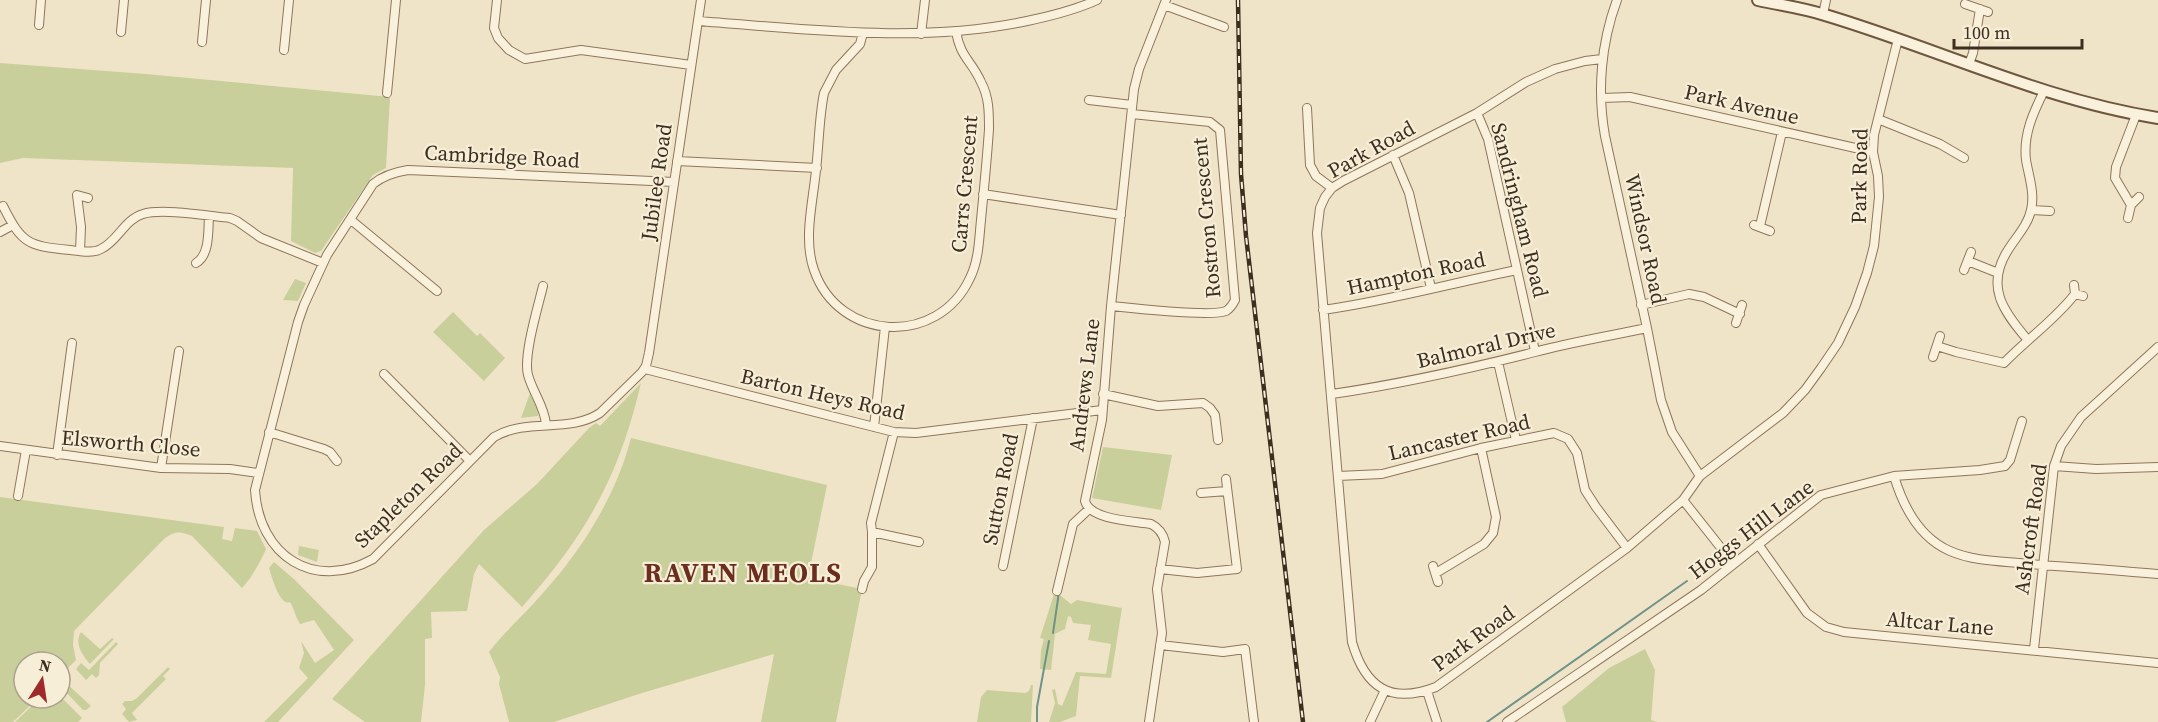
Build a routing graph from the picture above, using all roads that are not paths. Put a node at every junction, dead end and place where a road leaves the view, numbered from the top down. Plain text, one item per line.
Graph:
1 (41, 0) edge
2 (124, 0) edge
3 (206, 0) edge
4 (289, 0) edge
5 (396, 0) edge
6 (497, 0) edge
7 (701, 0) edge
8 (925, 0) edge
9 (1097, 0) edge
10 (1617, 0) edge
11 (1758, 0) edge
12 (1826, 0) edge
13 (1165, 3) edge
14 (1965, 4) dead end
15 (1823, 14) junction
16 (698, 21) junction
17 (39, 25) dead end
18 (1224, 27) dead end
19 (956, 31) junction
20 (122, 32) dead end
21 (863, 33) junction
22 (921, 34) junction
23 (1898, 39) junction
24 (202, 42) dead end
25 (284, 50) dead end
26 (1602, 59) junction
27 (691, 64) junction
28 (1969, 64) junction
29 (2044, 91) junction
30 (387, 93) dead end
31 (1602, 98) junction
32 (1089, 100) dead end
33 (1307, 108) dead end
34 (1132, 110) junction
35 (1477, 113) junction
36 (2136, 115) junction
37 (2158, 118) edge
38 (1878, 119) junction
39 (1782, 132) junction
40 (1873, 152) junction
41 (1394, 155) junction
42 (1964, 158) dead end
43 (677, 161) junction
44 (817, 168) junction
45 (674, 182) junction
46 (70, 188) dead end
47 (1332, 188) junction
48 (983, 194) junction
49 (77, 195) junction
50 (2139, 196) dead end
51 (88, 198) dead end
52 (2131, 205) junction
53 (3, 206) dead end
54 (2031, 210) junction
55 (2050, 211) dead end
56 (1121, 215) junction
57 (209, 216) junction
58 (2128, 218) dead end
59 (351, 220) junction
60 (13, 225) junction
61 (1770, 231) dead end
62 (0, 232) edge
63 (80, 251) junction
64 (1971, 252) dead end
65 (1968, 261) junction
66 (196, 263) dead end
67 (323, 263) junction
68 (1517, 270) junction
69 (1964, 270) dead end
70 (1998, 273) junction
71 (543, 286) dead end
72 (1431, 288) junction
73 (437, 291) dead end
74 (2077, 292) dead end
75 (1641, 305) junction
76 (1111, 306) junction
77 (1323, 310) junction
78 (1736, 323) dead end
79 (885, 327) junction
80 (1647, 328) junction
81 (1940, 336) dead end
82 (2028, 339) junction
83 (72, 343) dead end
84 (1937, 346) junction
85 (2158, 347) edge
86 (179, 351) dead end
87 (1535, 351) junction
88 (1933, 357) dead end
89 (1498, 363) junction
90 (645, 369) junction
91 (384, 374) dead end
92 (1102, 394) junction
93 (1332, 394) junction
94 (1102, 410) junction
95 (1033, 418) junction
96 (2022, 421) dead end
97 (546, 424) junction
98 (874, 427) junction
99 (269, 432) junction
100 (894, 432) junction
101 (1218, 440) dead end
102 (1516, 440) junction
103 (0, 446) edge
104 (1480, 448) junction
105 (26, 450) junction
106 (57, 455) junction
107 (337, 461) dead end
108 (470, 461) junction
109 (2054, 466) junction
110 (2158, 467) edge
111 (161, 468) junction
112 (258, 473) junction
113 (1338, 476) junction
114 (1700, 476) junction
115 (1894, 476) junction
116 (1226, 479) dead end
117 (1227, 490) junction
118 (1201, 493) dead end
119 (18, 496) dead end
120 (1683, 500) junction
121 (1089, 509) junction
122 (872, 532) junction
123 (919, 542) dead end
124 (1758, 544) junction
125 (1627, 548) junction
126 (1733, 563) junction
127 (2042, 565) junction
128 (1003, 566) dead end
129 (1160, 569) junction
130 (1436, 573) dead end
131 (2158, 574) edge
132 (862, 589) dead end
133 (1057, 591) dead end
134 (1160, 645) junction
135 (2034, 649) junction
136 (2158, 663) edge
137 (1385, 690) junction
138 (1427, 691) junction
139 (1149, 722) edge
140 (1254, 722) edge
141 (1370, 722) edge
142 (1437, 722) edge
143 (1507, 722) edge

1 - 17 street
2 - 20 street
3 - 24 street
4 - 25 street
5 - 30 street
6 - 27 street
7 - 16 street, Jubilee Road
8 - 22 street
9 - 19 street
10 - 26 street, Windsor Road
11 - 15 street
12 - 15 street
13 - 18 street
13 - 34 street, Andrews Lane
14 - 28 street
15 - 23 street
16 - 21 street
16 - 27 street, Jubilee Road
19 - 22 street
19 - 48 street, Carrs Crescent
21 - 22 street
21 - 44 street
23 - 28 street
23 - 38 street, Park Road
26 - 31 street, Windsor Road
26 - 35 street, Park Road
27 - 43 street, Jubilee Road
28 - 29 street
29 - 36 street
29 - 54 street
31 - 39 street, Park Avenue
31 - 75 street, Windsor Road
32 - 34 street
33 - 47 street
34 - 56 street, Andrews Lane
34 - 76 street, Rostron Crescent
35 - 41 street, Park Road
35 - 68 street, Sandringham Road
36 - 37 street
36 - 52 street
38 - 40 street, Park Road
38 - 42 street
39 - 40 street, Park Avenue
39 - 61 street
40 - 114 street, Park Road
41 - 47 street, Park Road
41 - 72 street
43 - 44 street
43 - 45 street, Jubilee Road
44 - 79 street
45 - 59 street, Cambridge Road
45 - 90 street, Jubilee Road
46 - 49 street
47 - 77 street, Park Road
48 - 56 street
48 - 79 street, Carrs Crescent
49 - 51 street
49 - 63 street
50 - 52 street
52 - 58 street
53 - 60 street
54 - 55 street
54 - 70 street
56 - 76 street, Andrews Lane
57 - 63 street
57 - 66 street
57 - 67 street
59 - 67 street, Stapleton Road
59 - 73 street
60 - 62 street
60 - 63 street
64 - 65 street
65 - 69 street
65 - 70 street
67 - 99 street, Stapleton Road
68 - 72 street, Hampton Road
68 - 87 street, Sandringham Road
70 - 82 street
71 - 97 street
72 - 77 street, Hampton Road
74 - 82 street
75 - 78 street
75 - 80 street, Windsor Road
76 - 92 street, Andrews Lane
77 - 93 street, Park Road
79 - 98 street
80 - 87 street, Balmoral Drive
80 - 114 street, Windsor Road
81 - 84 street
82 - 84 street
83 - 106 street
84 - 88 street
85 - 109 street, Ashcroft Road
86 - 111 street
87 - 89 street, Balmoral Drive
89 - 93 street, Balmoral Drive
89 - 102 street
90 - 97 street, Stapleton Road
90 - 98 street, Barton Heys Road
91 - 108 street
92 - 94 street, Andrews Lane
92 - 101 street
93 - 113 street, Park Road
94 - 95 street, Barton Heys Road
94 - 121 street, Andrews Lane
95 - 100 street, Barton Heys Road
95 - 128 street, Sutton Road
96 - 115 street, Hoggs Hill Lane
97 - 108 street, Stapleton Road
98 - 100 street, Barton Heys Road
99 - 107 street
99 - 112 street, Stapleton Road
100 - 122 street
102 - 104 street, Lancaster Road
102 - 125 street, Lancaster Road
103 - 105 street, Elsworth Close
104 - 113 street, Lancaster Road
104 - 130 street
105 - 106 street, Elsworth Close
105 - 119 street
106 - 111 street, Elsworth Close
108 - 112 street, Stapleton Road
109 - 110 street
109 - 127 street, Ashcroft Road
111 - 112 street, Elsworth Close
113 - 137 street, Park Road
114 - 120 street, Park Road
115 - 124 street, Hoggs Hill Lane
115 - 127 street
116 - 117 street
117 - 118 street
117 - 129 street
120 - 125 street, Park Road
120 - 126 street
121 - 129 street
121 - 133 street
122 - 123 street
122 - 132 street
124 - 126 street, Hoggs Hill Lane
124 - 135 street, Altcar Lane
125 - 138 street, Park Road
126 - 143 street, Hoggs Hill Lane
127 - 131 street
127 - 135 street, Ashcroft Road
129 - 134 street
134 - 139 street
134 - 140 street
135 - 136 street, Altcar Lane
137 - 138 street, Park Road
137 - 141 street
138 - 142 street

